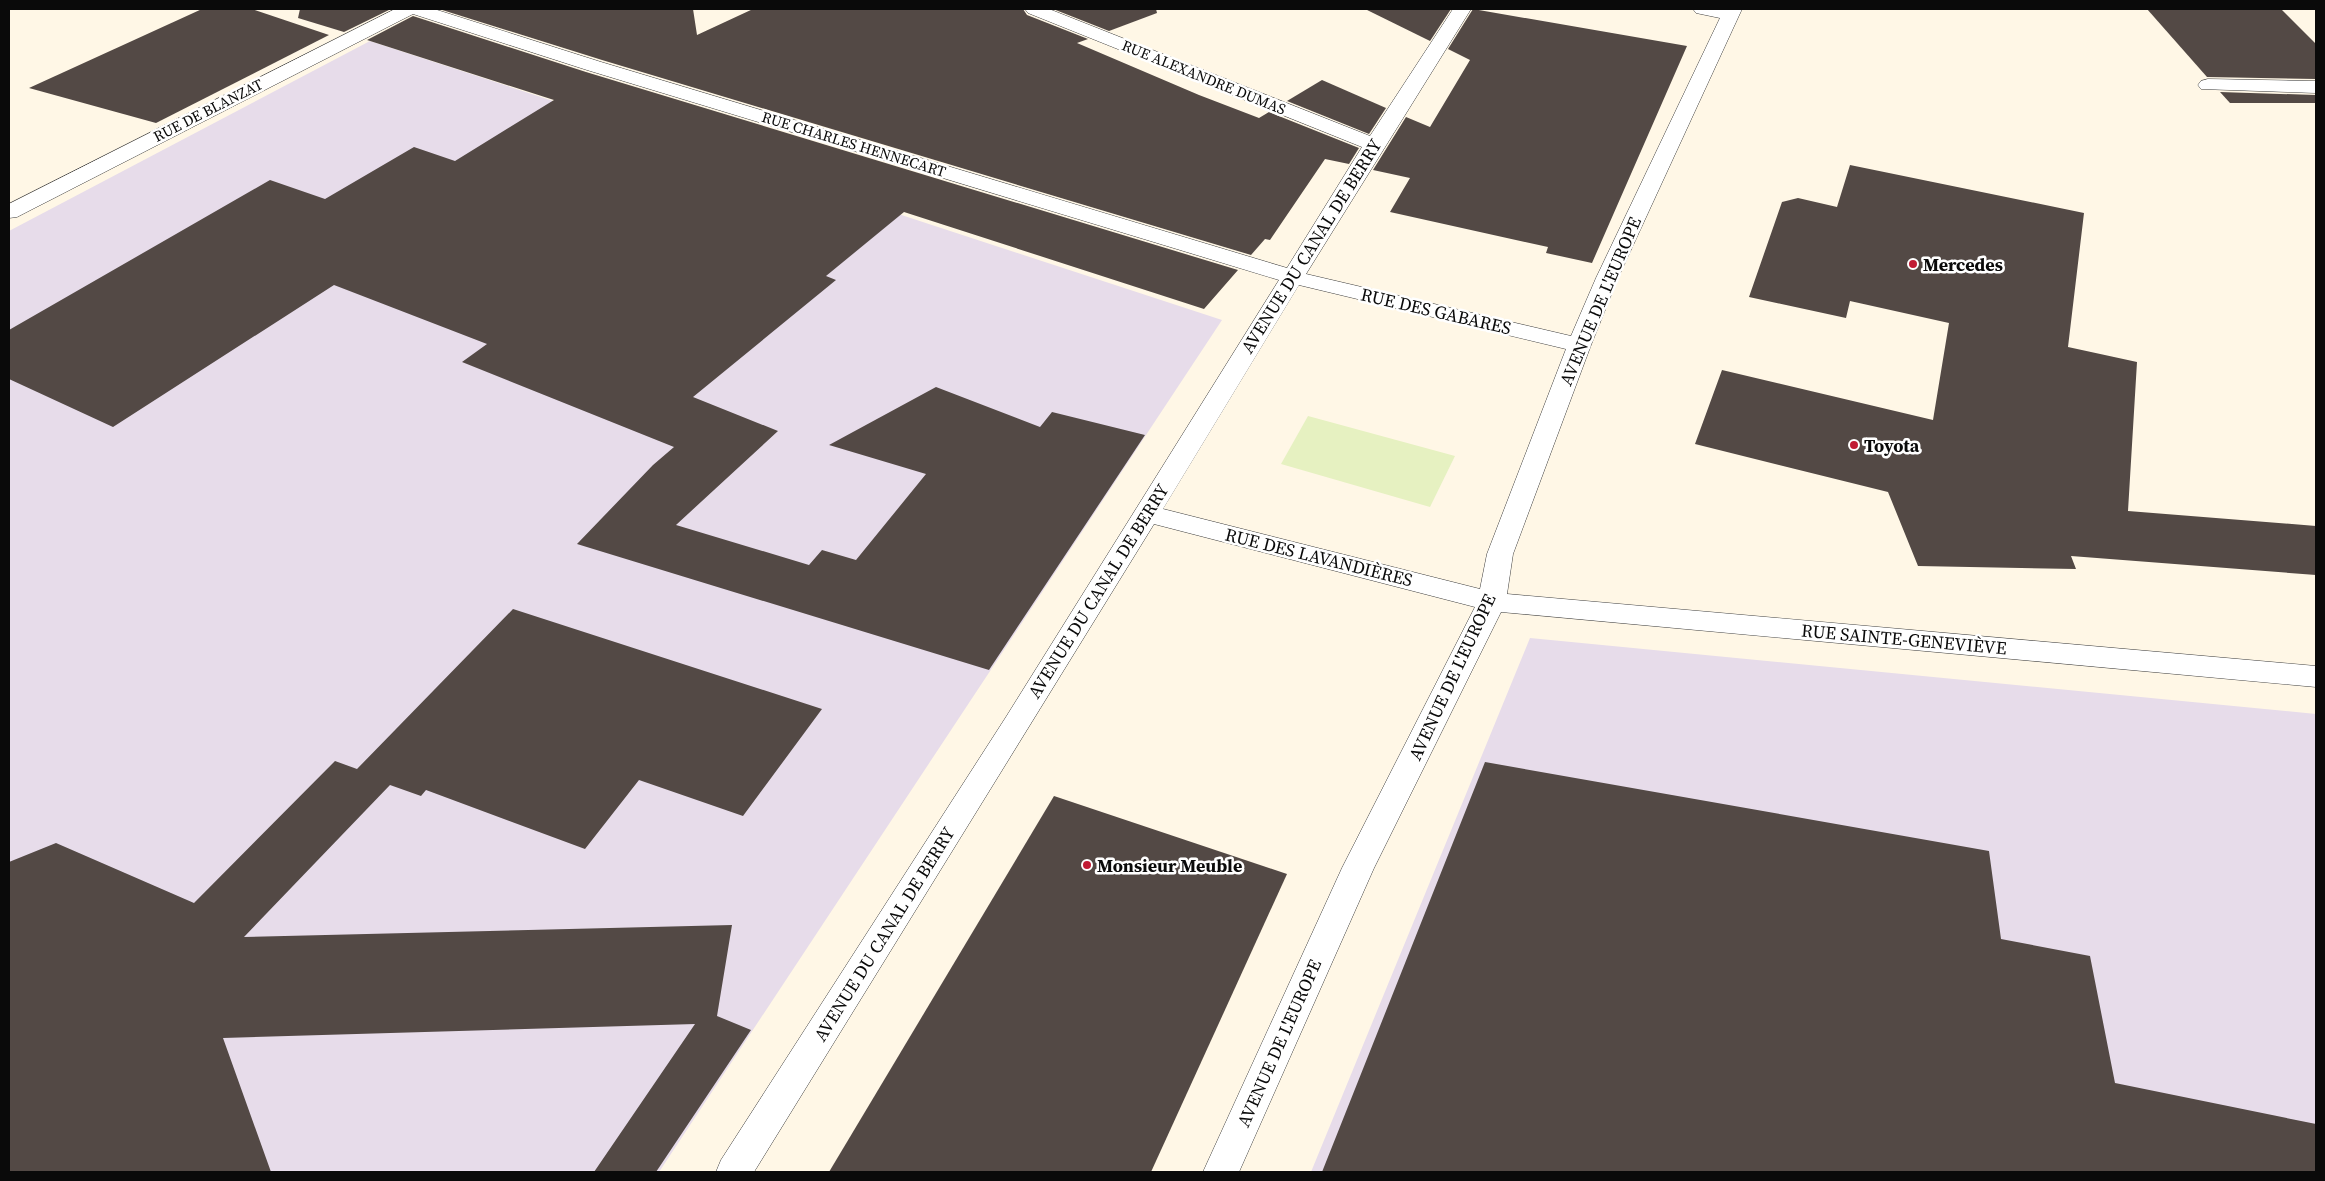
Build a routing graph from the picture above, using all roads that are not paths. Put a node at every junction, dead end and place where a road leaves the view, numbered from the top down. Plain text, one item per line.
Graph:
1 (406, 9) edge
2 (1034, 9) edge
3 (1462, 9) edge
4 (1702, 9) edge
5 (1732, 11) edge
6 (2208, 85) dead end
7 (2316, 87) edge
8 (1374, 145) junction
9 (9, 212) edge
10 (1292, 277) junction
11 (1579, 345) junction
12 (1146, 513) junction
13 (1492, 602) junction
14 (2316, 677) edge
15 (734, 1172) edge
16 (1221, 1172) edge

1 - 9 street, RUE DE BLANZAT
1 - 10 street, RUE CHARLES HENNECART
2 - 8 street, RUE ALEXANDRE DUMAS
3 - 8 street, AVENUE DU CANAL DE BERRY
4 - 5 street
5 - 11 street, AVENUE DE L'EUROPE
6 - 7 street
8 - 10 street, AVENUE DU CANAL DE BERRY
10 - 11 street, RUE DES GABARES
10 - 12 street, AVENUE DU CANAL DE BERRY
11 - 13 street, AVENUE DE L'EUROPE
12 - 13 street, RUE DES LAVANDIÈRES
12 - 15 street, AVENUE DU CANAL DE BERRY
13 - 14 street, RUE SAINTE-GENEVIÈVE
13 - 16 street, AVENUE DE L'EUROPE

